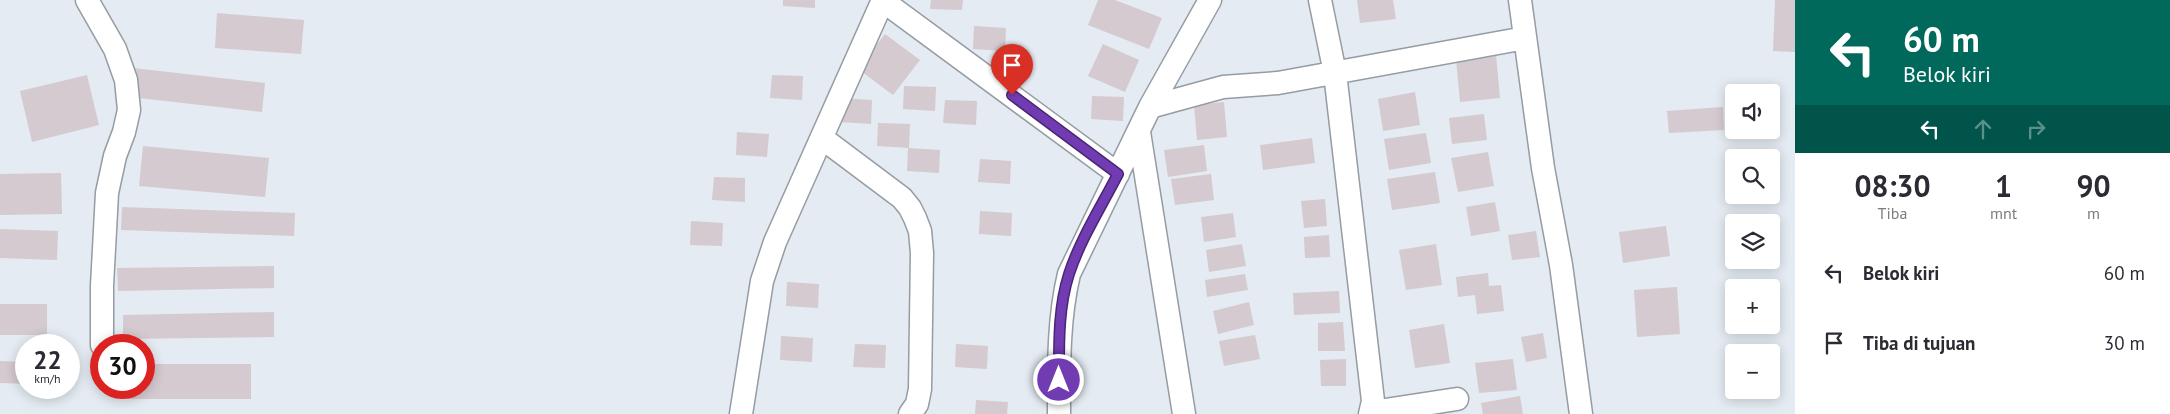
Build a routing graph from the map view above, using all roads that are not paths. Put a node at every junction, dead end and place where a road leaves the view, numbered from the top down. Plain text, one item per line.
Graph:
1 (87, 0) edge
2 (883, 0) edge
3 (1210, 0) edge
4 (1320, 0) edge
5 (1520, 0) edge
6 (1525, 38) junction
7 (1335, 73) junction
8 (1150, 107) junction
9 (1139, 132) junction
10 (822, 138) junction
11 (1118, 174) junction
12 (102, 334) edge
13 (1457, 399) dead end
14 (1371, 413) edge
15 (741, 414) edge
16 (910, 414) edge
17 (1059, 414) edge
18 (1184, 414) edge
19 (1581, 414) edge

1 - 12 street
2 - 10 street
2 - 11 street
3 - 8 street
4 - 7 street
5 - 6 street
6 - 7 street
6 - 19 street
7 - 8 street
7 - 14 street
8 - 9 street
9 - 11 street
9 - 18 street
10 - 15 street
10 - 16 street
11 - 17 street
13 - 14 street

